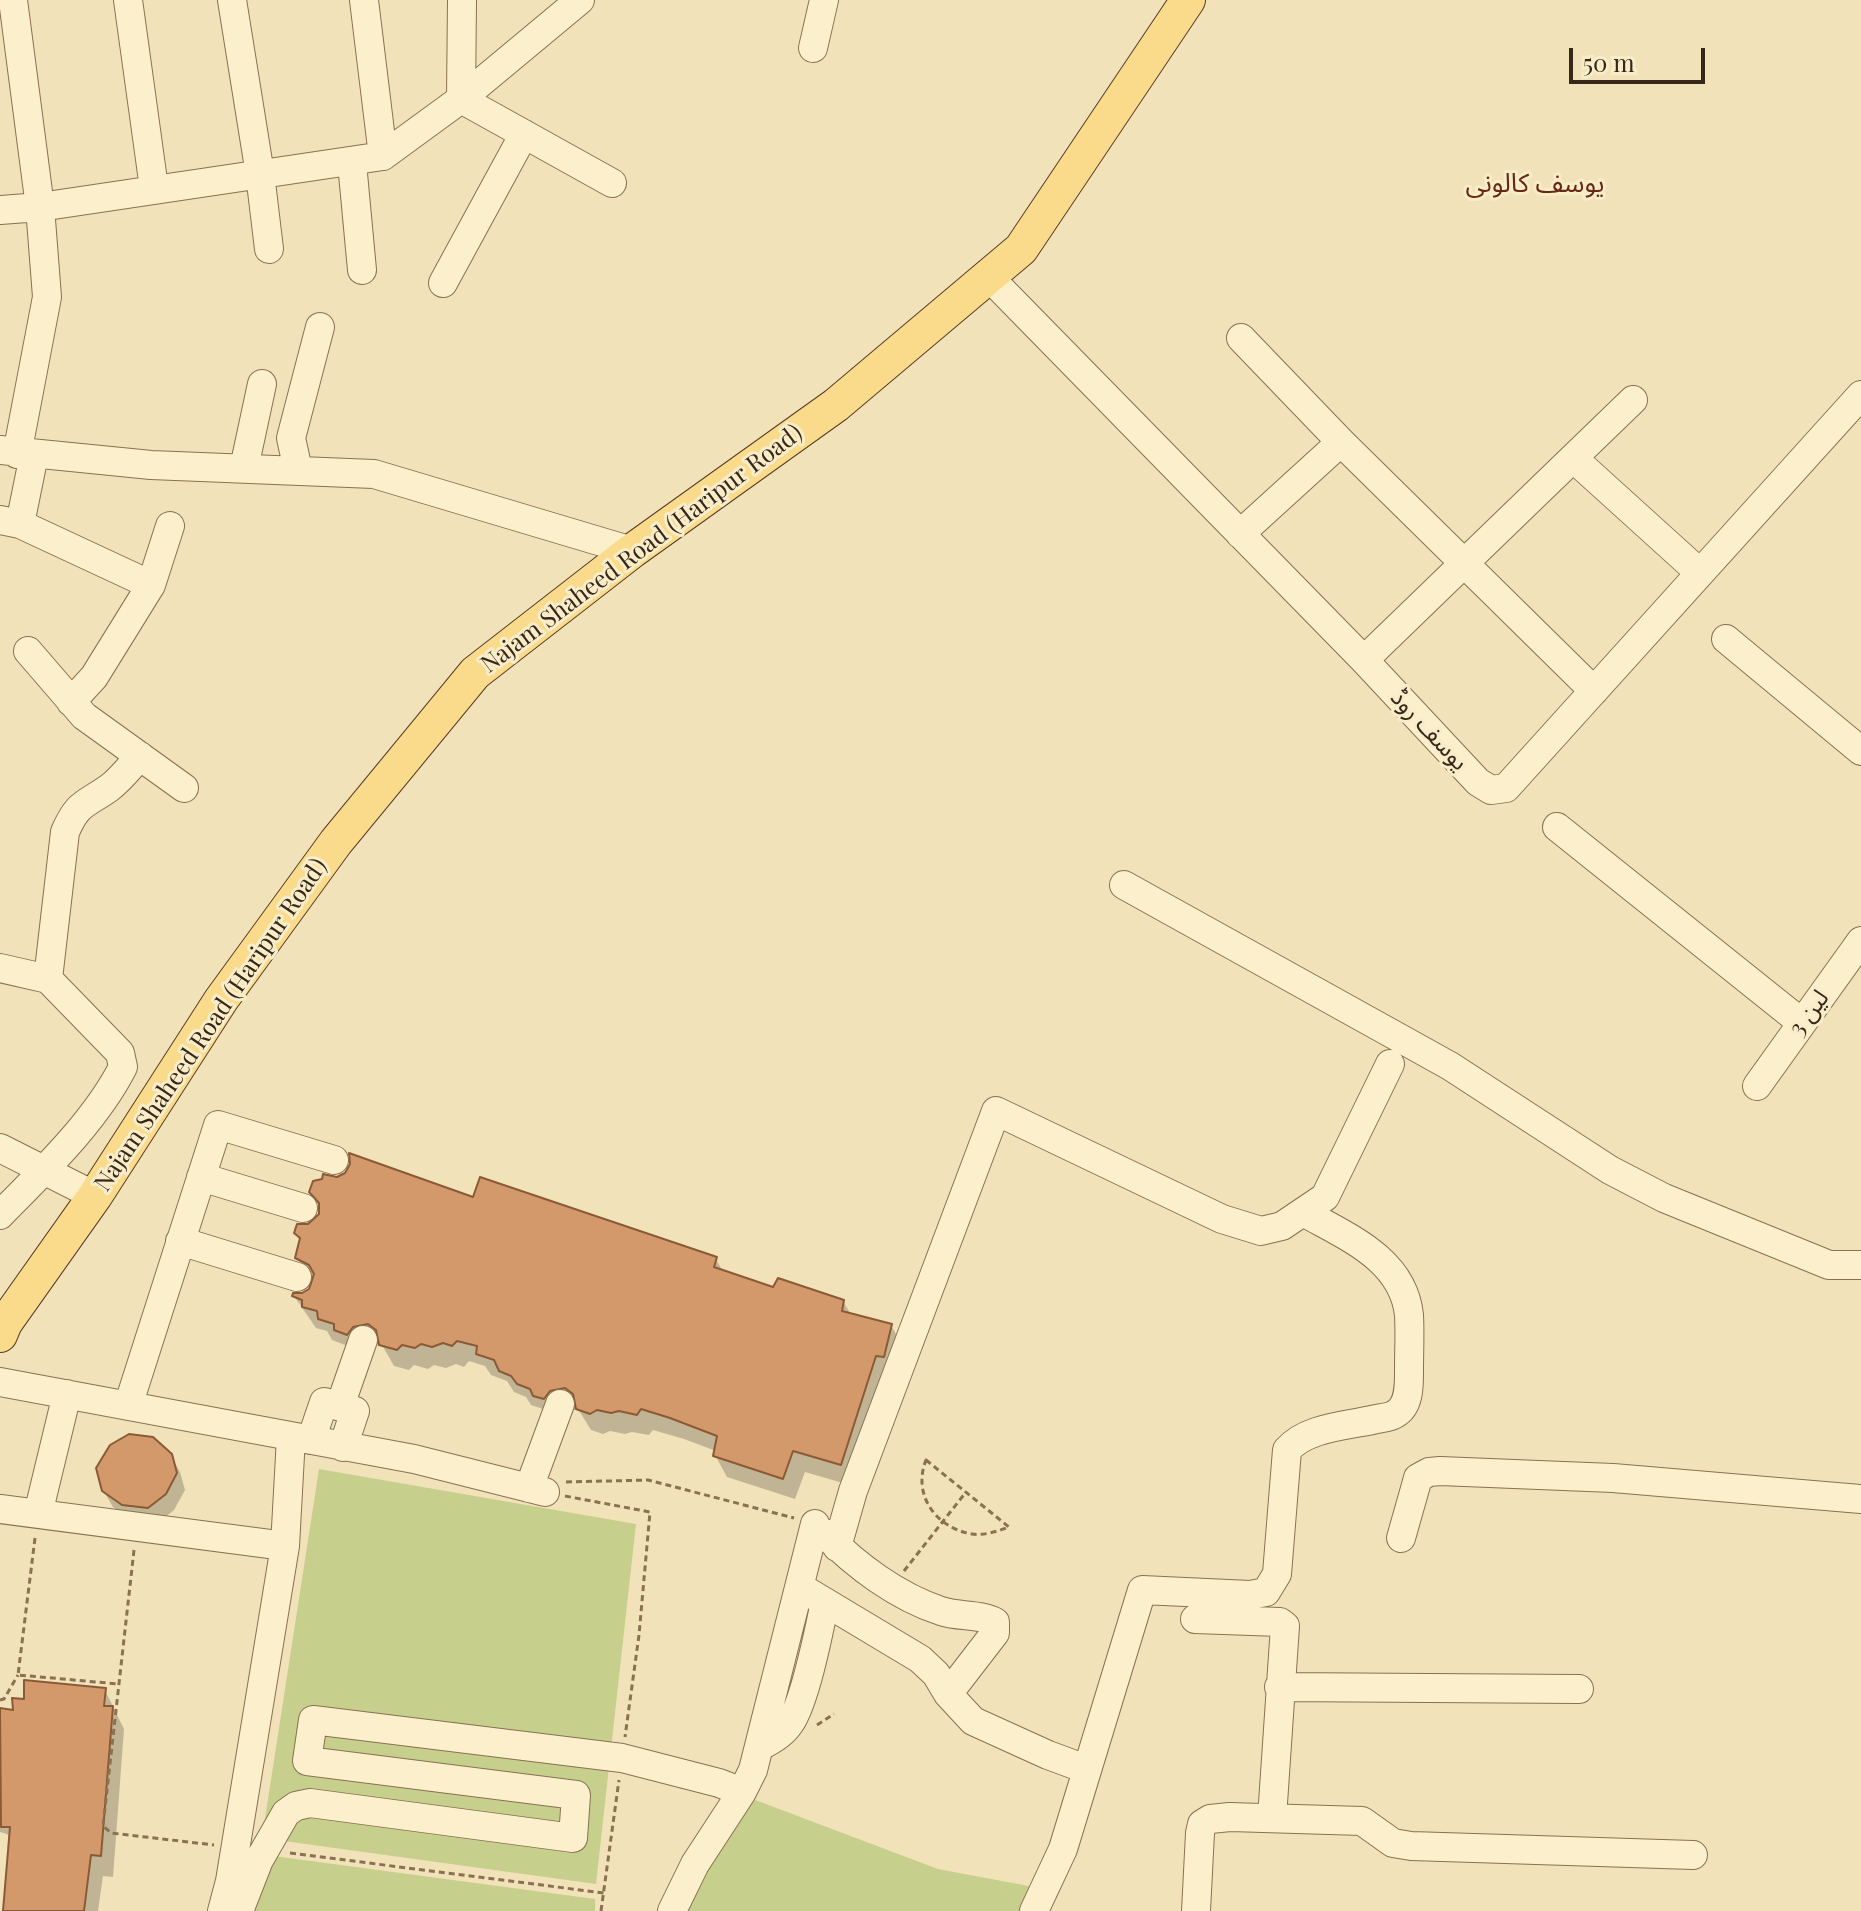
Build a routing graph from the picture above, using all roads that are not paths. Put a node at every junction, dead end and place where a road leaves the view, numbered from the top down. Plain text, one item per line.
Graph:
1 (13, 0) edge
2 (128, 0) edge
3 (232, 0) edge
4 (364, 0) edge
5 (462, 0) edge
6 (580, 0) edge
7 (824, 0) edge
8 (1188, 0) edge
9 (813, 48) dead end
10 (461, 99) junction
11 (524, 134) junction
12 (383, 156) junction
13 (352, 163) junction
14 (260, 174) junction
15 (612, 183) dead end
16 (154, 188) junction
17 (40, 207) junction
18 (0, 210) edge
19 (269, 249) dead end
20 (362, 270) dead end
21 (989, 277) junction
22 (443, 283) dead end
23 (320, 327) dead end
24 (1241, 338) dead end
25 (262, 384) dead end
26 (1861, 395) edge
27 (1633, 400) dead end
28 (1341, 442) junction
29 (17, 453) edge
30 (1573, 458) junction
31 (244, 468) junction
32 (298, 470) junction
33 (10, 522) edge
34 (170, 526) dead end
35 (1240, 534) junction
36 (632, 551) junction
37 (1464, 564) junction
38 (1700, 573) junction
39 (151, 585) junction
40 (1726, 639) dead end
41 (28, 651) dead end
42 (1364, 660) junction
43 (1594, 691) junction
44 (71, 702) junction
45 (1861, 751) edge
46 (140, 756) junction
47 (184, 788) dead end
48 (1557, 827) dead end
49 (1124, 885) dead end
50 (1861, 941) edge
51 (0, 968) edge
52 (48, 979) junction
53 (1802, 1023) junction
54 (1390, 1064) dead end
55 (1757, 1086) dead end
56 (0, 1148) edge
57 (334, 1160) dead end
58 (44, 1170) junction
59 (201, 1177) junction
60 (95, 1196) junction
61 (303, 1208) dead end
62 (1305, 1213) junction
63 (0, 1215) edge
64 (180, 1241) junction
65 (1861, 1265) edge
66 (297, 1277) dead end
67 (2, 1326) edge
68 (363, 1340) dead end
69 (0, 1382) edge
70 (67, 1394) junction
71 (560, 1404) dead end
72 (128, 1406) junction
73 (340, 1406) junction
74 (301, 1439) junction
75 (343, 1447) junction
76 (1861, 1499) edge
77 (0, 1509) edge
78 (38, 1514) junction
79 (1401, 1538) dead end
80 (285, 1546) junction
81 (837, 1547) junction
82 (800, 1587) junction
83 (825, 1602) junction
84 (1195, 1619) dead end
85 (1279, 1687) junction
86 (1579, 1689) dead end
87 (948, 1694) junction
88 (760, 1746) junction
89 (581, 1751) junction
90 (307, 1761) junction
91 (1086, 1769) junction
92 (742, 1792) junction
93 (576, 1795) junction
94 (304, 1804) junction
95 (1272, 1818) junction
96 (1693, 1855) dead end
97 (222, 1911) edge
98 (239, 1911) edge
99 (672, 1911) edge
100 (1034, 1911) edge
101 (1196, 1911) edge

1 - 17 street
2 - 16 street
3 - 14 street
4 - 12 street
5 - 10 street
6 - 10 street
7 - 9 street
8 - 21 main road, Najam Shaheed Road (Haripur Road)
10 - 11 street
10 - 12 street
11 - 15 street
11 - 22 street
12 - 13 street
13 - 14 street
13 - 20 street
14 - 16 street
14 - 19 street
16 - 17 street
17 - 18 street
17 - 29 street
21 - 35 street, یوسف روڈ
21 - 36 main road, Najam Shaheed Road (Haripur Road)
23 - 32 street
24 - 28 street
25 - 31 street
26 - 38 street, یوسف روڈ
27 - 30 street
28 - 35 street
28 - 37 street
29 - 31 street
29 - 33 street
30 - 37 street
30 - 38 street
31 - 32 street
32 - 36 street
33 - 39 street
34 - 39 street
35 - 42 street, یوسف روڈ
36 - 60 main road, Najam Shaheed Road (Haripur Road)
37 - 42 street
37 - 43 street
38 - 43 street, یوسف روڈ
39 - 44 street
40 - 45 street
41 - 44 street
42 - 43 street, یوسف روڈ
44 - 46 street
46 - 47 street
46 - 52 street
48 - 53 street
49 - 65 street
50 - 53 street, لین 3
51 - 52 street
52 - 58 street
53 - 55 street, لین 3
54 - 62 street
56 - 58 street
57 - 59 street
58 - 60 street
58 - 63 street
59 - 61 street
59 - 64 street
60 - 67 main road, Najam Shaheed Road (Haripur Road)
62 - 81 street
62 - 91 street
64 - 66 street
64 - 72 street
68 - 73 street
69 - 70 street
70 - 72 street
70 - 78 street
71 - 75 street
72 - 74 street
73 - 74 street
73 - 75 street
74 - 75 street
74 - 80 street
76 - 79 street
77 - 78 street
78 - 80 street
80 - 97 street
81 - 82 street
81 - 87 street
82 - 83 street
82 - 88 street
83 - 87 street
83 - 88 street
84 - 85 street
85 - 86 street
85 - 95 street
87 - 91 street
88 - 92 street
89 - 90 street
89 - 92 street
89 - 93 street
90 - 93 street
90 - 94 street
91 - 100 street
92 - 99 street
93 - 94 street
94 - 98 street
95 - 96 street
95 - 101 street

